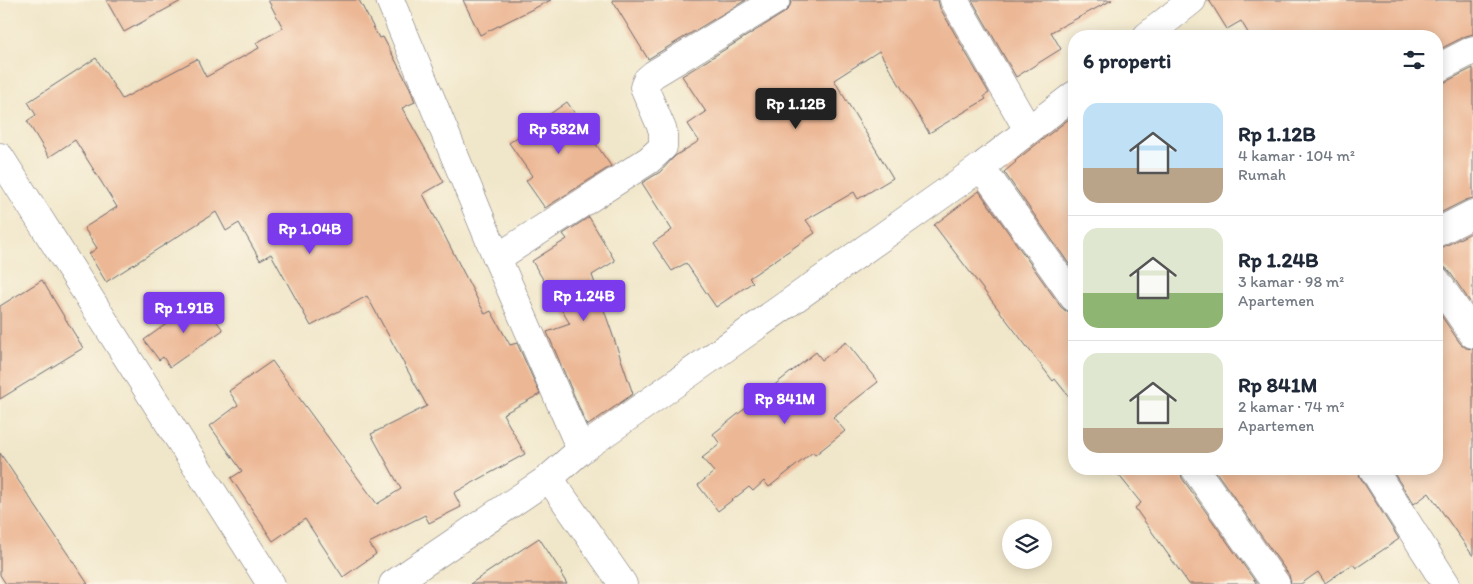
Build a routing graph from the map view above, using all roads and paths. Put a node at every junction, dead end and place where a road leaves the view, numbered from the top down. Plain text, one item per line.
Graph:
1 (390, 0) edge
2 (776, 0) edge
3 (954, 0) edge
4 (1192, 0) edge
5 (1154, 30) edge
6 (1473, 50) edge
7 (1443, 65) edge
8 (1068, 100) edge
9 (1028, 130) junction
10 (0, 157) edge
11 (981, 167) junction
12 (1473, 214) edge
13 (1443, 229) edge
14 (497, 258) junction
15 (1068, 290) edge
16 (1443, 290) edge
17 (1473, 334) edge
18 (581, 450) junction
19 (1205, 475) edge
20 (1376, 475) edge
21 (549, 478) junction
22 (271, 584) edge
23 (393, 584) edge
24 (623, 584) edge
25 (1276, 584) edge
26 (1446, 584) edge

1 - 14 street
2 - 14 street
3 - 9 street
4 - 5 street
6 - 7 street
8 - 9 street
9 - 11 street
10 - 22 street
11 - 15 street
11 - 18 street
12 - 13 street
14 - 18 street
16 - 17 street
18 - 21 street
19 - 25 street
20 - 26 street
21 - 23 street
21 - 24 street

